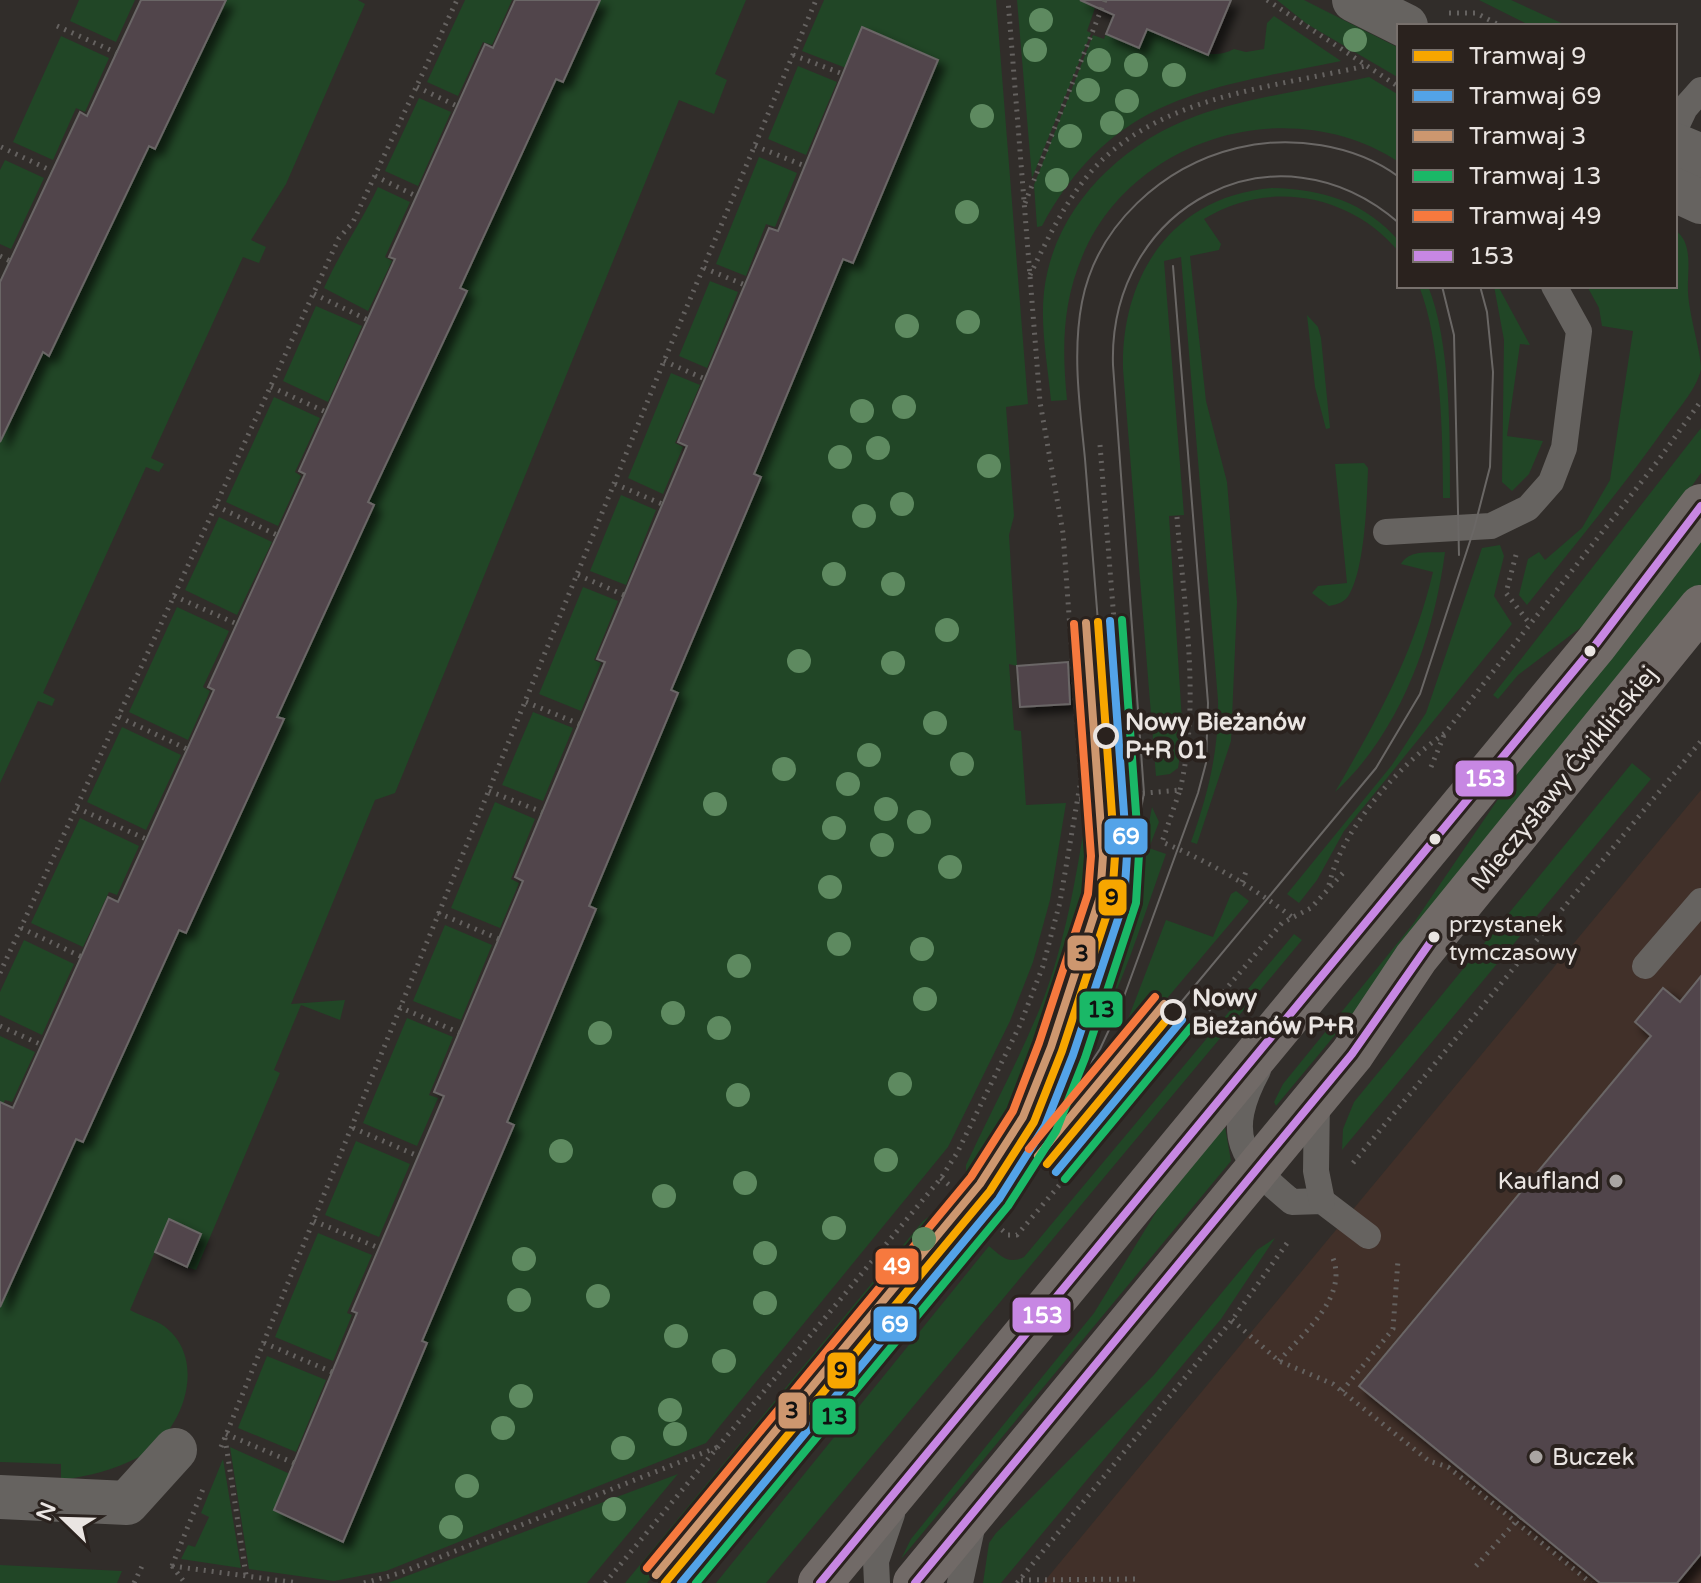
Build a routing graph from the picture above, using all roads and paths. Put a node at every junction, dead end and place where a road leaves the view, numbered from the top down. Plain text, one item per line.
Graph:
1 (457, 0) edge
2 (816, 0) edge
3 (1008, 0) edge
4 (1105, 0) edge
5 (1267, 0) edge
6 (1354, 0) edge
7 (1476, 13) dead end
8 (1402, 24) edge
9 (1497, 24) edge
10 (57, 26) dead end
11 (117, 53) dead end
12 (793, 55) junction
13 (1365, 66) junction
14 (843, 74) dead end
15 (1397, 86) edge
16 (417, 87) junction
17 (1701, 90) edge
18 (457, 106) dead end
19 (1677, 125) edge
20 (755, 146) junction
21 (1677, 146) edge
22 (1, 147) edge
23 (1701, 156) edge
24 (805, 166) dead end
25 (52, 171) dead end
26 (375, 176) junction
27 (1677, 191) edge
28 (416, 196) dead end
29 (1701, 202) edge
30 (1025, 204) junction
31 (0, 256) edge
32 (10, 261) dead end
33 (704, 268) junction
34 (1029, 275) junction
35 (745, 285) dead end
36 (1555, 288) edge
37 (314, 294) junction
38 (368, 320) dead end
39 (664, 361) junction
40 (705, 379) dead end
41 (271, 387) junction
42 (1701, 401) edge
43 (326, 412) dead end
44 (1100, 445) dead end
45 (615, 484) junction
46 (662, 504) dead end
47 (216, 506) junction
48 (1701, 506) edge
49 (1177, 517) dead end
50 (1386, 532) dead end
51 (277, 535) dead end
52 (1518, 549) dead end
53 (578, 575) junction
54 (624, 595) dead end
55 (174, 596) junction
56 (1701, 607) edge
57 (237, 624) dead end
58 (1530, 624) junction
59 (526, 702) junction
60 (119, 717) junction
61 (579, 724) dead end
62 (1701, 741) edge
63 (187, 749) dead end
64 (1180, 790) junction
65 (489, 791) junction
66 (1128, 795) junction
67 (1079, 799) junction
68 (77, 808) junction
69 (542, 812) dead end
70 (146, 839) dead end
71 (1247, 869) dead end
72 (1242, 882) junction
73 (1701, 901) edge
74 (438, 913) junction
75 (1292, 917) junction
76 (21, 928) junction
77 (499, 939) dead end
78 (82, 957) dead end
79 (1645, 966) dead end
80 (0, 973) edge
81 (399, 1007) junction
82 (1283, 1024) junction
83 (0, 1026) edge
84 (460, 1033) dead end
85 (42, 1045) dead end
86 (1317, 1097) junction
87 (353, 1128) junction
88 (418, 1156) dead end
89 (1255, 1172) junction
90 (1344, 1173) dead end
91 (941, 1178) junction
92 (1322, 1201) junction
93 (314, 1221) junction
94 (1296, 1232) dead end
95 (1368, 1236) dead end
96 (379, 1248) dead end
97 (1329, 1250) dead end
98 (1398, 1260) dead end
99 (1232, 1320) junction
100 (264, 1343) junction
101 (1279, 1361) junction
102 (332, 1372) dead end
103 (1342, 1391) junction
104 (225, 1436) junction
105 (718, 1446) junction
106 (175, 1450) dead end
107 (219, 1452) dead end
108 (294, 1463) dead end
109 (918, 1465) junction
110 (207, 1480) dead end
111 (0, 1497) edge
112 (982, 1502) junction
113 (1518, 1519) junction
114 (143, 1564) dead end
115 (172, 1566) junction
116 (1476, 1566) dead end
117 (246, 1575) junction
118 (1136, 1579) dead end
119 (1018, 1582) edge
120 (134, 1583) edge
121 (185, 1583) edge
122 (298, 1583) edge
123 (364, 1583) edge
124 (605, 1583) edge
125 (820, 1583) edge
126 (877, 1583) edge
127 (915, 1583) edge
128 (960, 1583) edge
129 (1591, 1583) edge

1 - 16 path
2 - 12 path
3 - 30 path
4 - 30 path
5 - 13 path
6 - 8 street
7 - 9 path
10 - 11 path
12 - 14 path
12 - 20 path
13 - 15 path
13 - 34 path
16 - 18 path
16 - 26 path
17 - 19 lane
20 - 24 path
20 - 33 path
21 - 23 street
22 - 25 path
26 - 28 path
26 - 37 path
27 - 29 street
30 - 34 path
31 - 32 path
33 - 35 path
33 - 39 path
34 - 67 path
36 - 50 lane
37 - 38 path
37 - 41 path
39 - 40 path
39 - 45 path
41 - 43 path
41 - 47 path
42 - 58 path
44 - 66 path
45 - 46 path
45 - 53 path
47 - 51 path
47 - 55 path
48 - 82 street
49 - 64 path
52 - 58 path
53 - 54 path
53 - 59 path
55 - 57 path
55 - 60 path
56 - 86 street, Mieczysławy Ćwiklińskiej
58 - 75 path
59 - 61 path
59 - 65 path
60 - 63 path
60 - 68 path
62 - 90 path
64 - 66 path
64 - 72 path
65 - 69 path
65 - 74 path
66 - 67 path
67 - 91 path
68 - 70 path
68 - 76 path
71 - 72 path
72 - 75 path
73 - 79 lane
74 - 77 path
74 - 81 path
75 - 91 path
76 - 78 path
76 - 80 path
81 - 84 path
81 - 87 path
82 - 89 lane
82 - 109 street
83 - 85 path
86 - 89 street, Mieczysławy Ćwiklińskiej
86 - 92 lane
87 - 88 path
87 - 93 path
89 - 92 lane
89 - 112 street, Mieczysławy Ćwiklińskiej
91 - 105 path
92 - 95 lane
93 - 96 path
93 - 100 path
94 - 99 path
97 - 101 path
98 - 103 path
99 - 101 path
99 - 119 path
100 - 102 path
100 - 104 path
101 - 103 path
103 - 113 path
104 - 107 path
104 - 108 path
104 - 117 path
105 - 123 path
105 - 124 path
106 - 111 street
109 - 125 street
109 - 126 lane
110 - 115 path
112 - 127 street, Mieczysławy Ćwiklińskiej
112 - 128 lane
113 - 116 path
113 - 129 path
114 - 120 path
115 - 117 path
115 - 121 path
117 - 122 path
118 - 119 path

